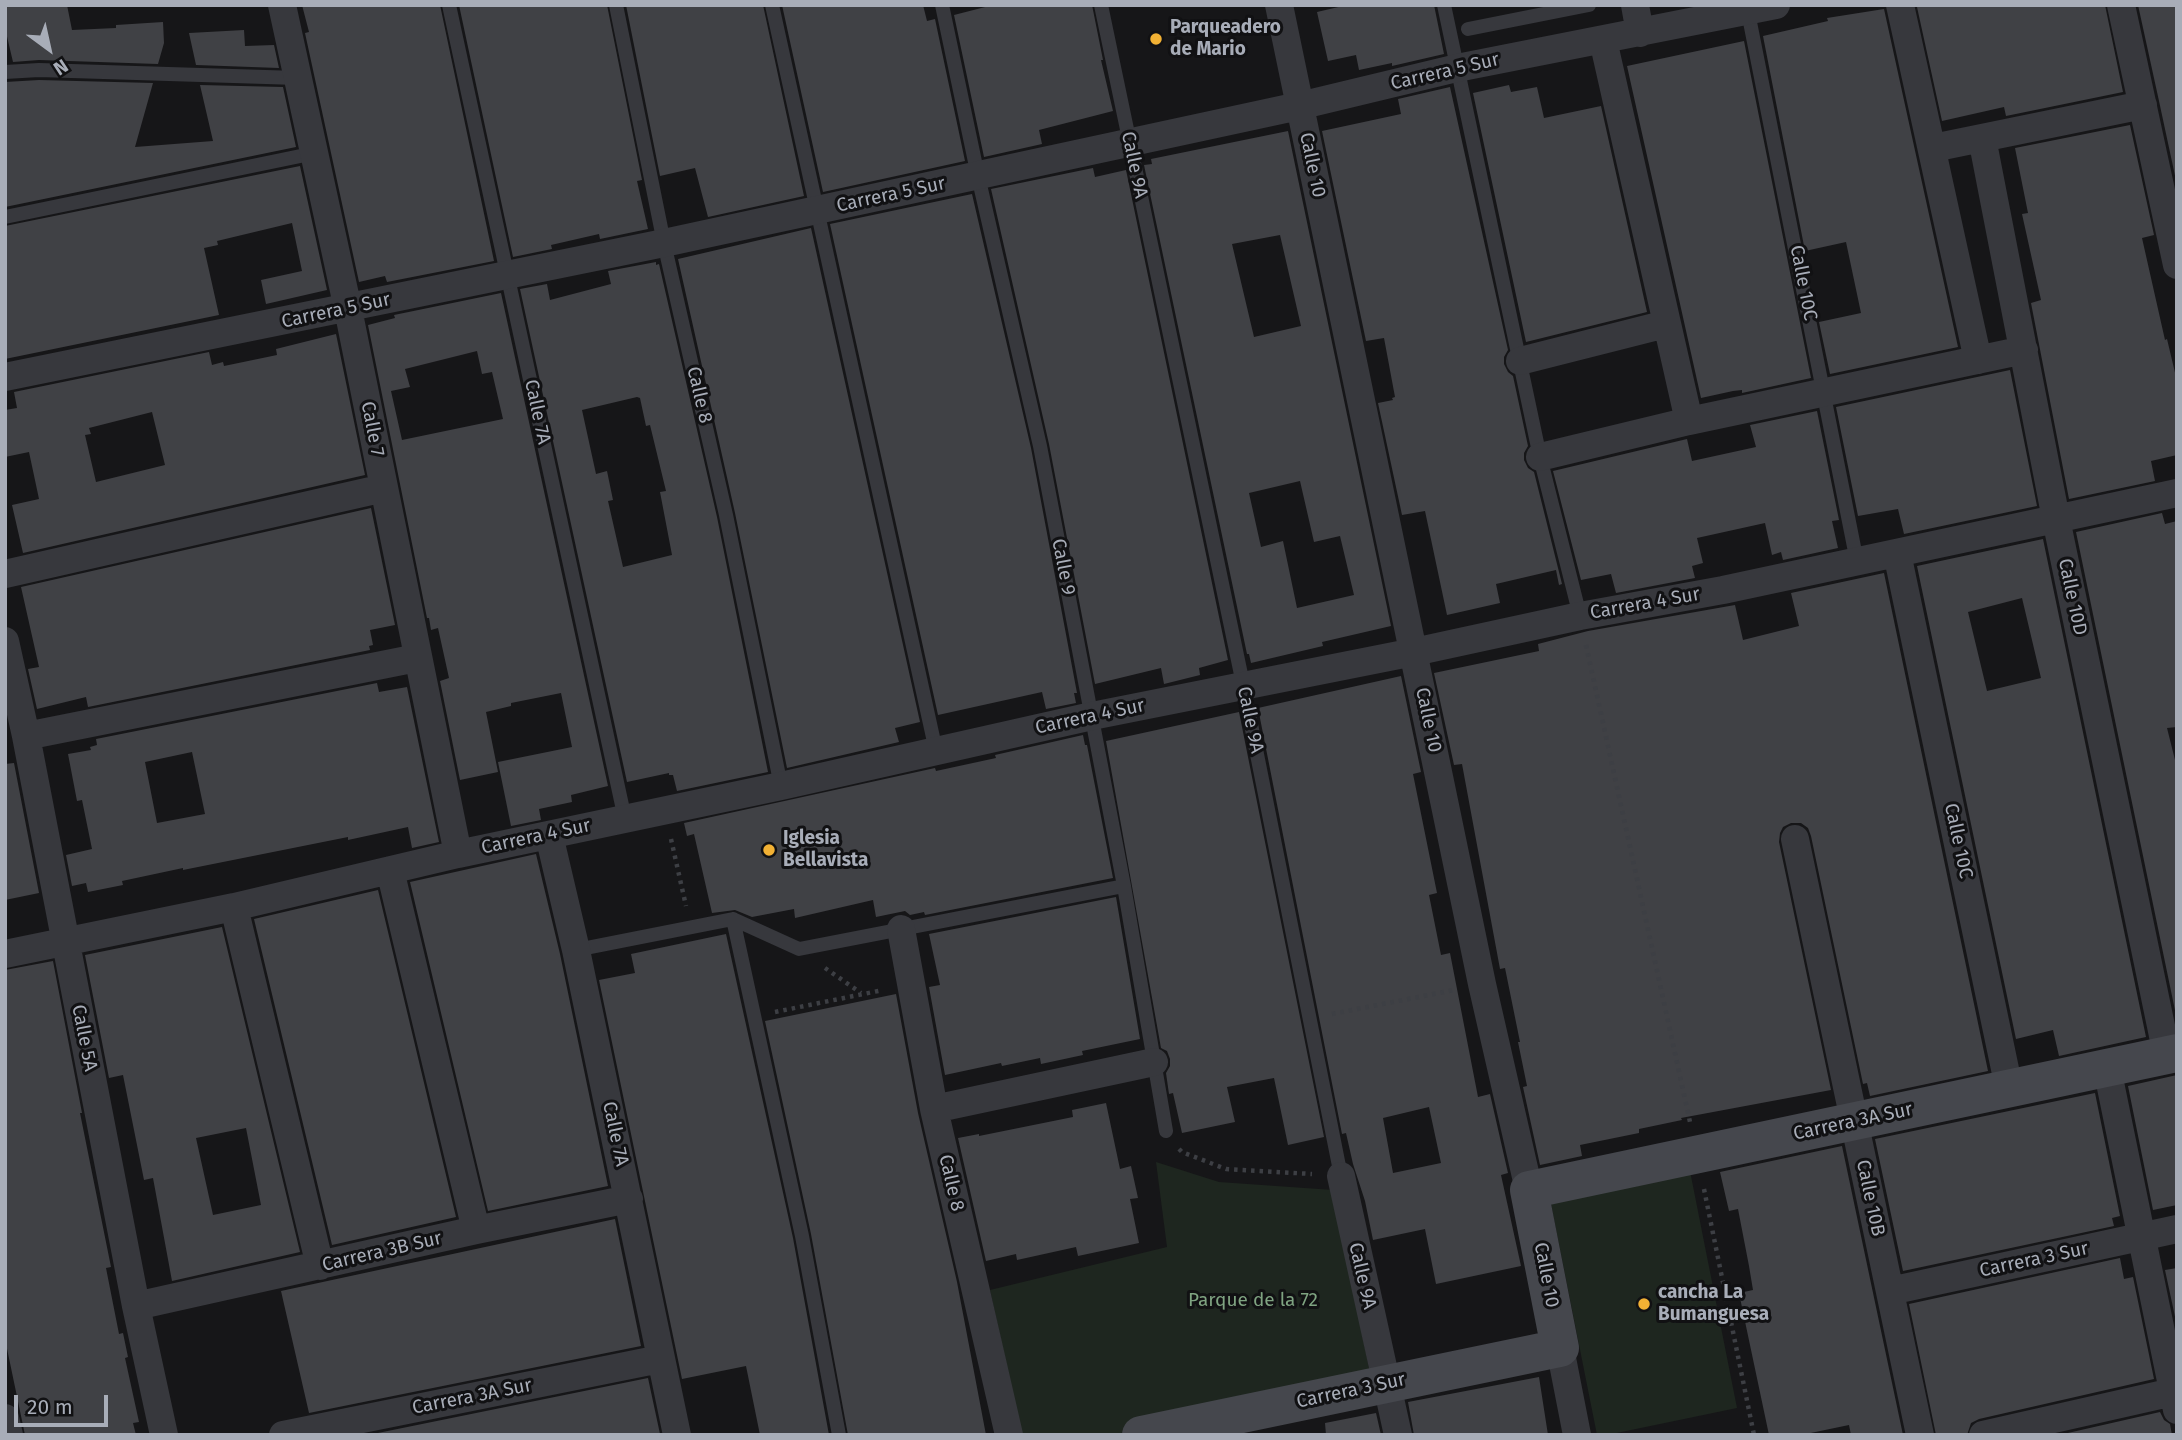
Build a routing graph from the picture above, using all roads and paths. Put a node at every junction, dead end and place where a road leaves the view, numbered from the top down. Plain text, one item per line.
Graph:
1 (282, 5) edge
2 (449, 5) edge
3 (616, 5) edge
4 (772, 5) edge
5 (943, 5) edge
6 (1101, 5) edge
7 (1279, 5) edge
8 (1444, 5) edge
9 (1589, 5) edge
10 (1635, 5) edge
11 (1776, 5) edge
12 (1900, 5) edge
13 (2121, 5) edge
14 (1747, 8) edge
15 (1468, 29) dead end
16 (1640, 33) junction
17 (1603, 40) junction
18 (1457, 68) junction
19 (5, 72) edge
20 (298, 78) junction
21 (2143, 104) junction
22 (1299, 106) junction
23 (1982, 138) junction
24 (1129, 142) junction
25 (1933, 148) junction
26 (315, 153) junction
27 (978, 176) junction
28 (818, 211) junction
29 (5, 217) edge
30 (664, 243) junction
31 (2177, 265) edge
32 (508, 274) junction
33 (348, 309) junction
34 (1666, 324) junction
35 (2024, 350) junction
36 (1978, 360) junction
37 (1520, 361) junction
38 (5, 377) edge
39 (1825, 394) junction
40 (1689, 421) junction
41 (1540, 457) junction
42 (384, 488) junction
43 (2177, 493) edge
44 (2056, 519) junction
45 (1897, 554) junction
46 (1857, 562) junction
47 (5, 574) edge
48 (1580, 616) junction
49 (5, 641) edge
50 (1414, 652) junction
51 (417, 658) junction
52 (1242, 684) junction
53 (1092, 716) junction
54 (26, 736) junction
55 (936, 751) junction
56 (781, 786) junction
57 (664, 810) junction
58 (625, 819) junction
59 (549, 835) junction
60 (1795, 839) dead end
61 (458, 853) junction
62 (390, 870) junction
63 (1124, 886) junction
64 (234, 907) junction
65 (733, 919) junction
66 (691, 927) junction
67 (901, 929) junction
68 (66, 943) junction
69 (799, 949) junction
70 (576, 950) junction
71 (5, 954) edge
72 (1482, 984) junction
73 (911, 986) junction
74 (861, 994) junction
75 (754, 1017) junction
76 (1311, 1019) junction
77 (2172, 1054) edge
78 (1154, 1062) junction
79 (2107, 1068) junction
80 (2009, 1088) junction
81 (934, 1109) junction
82 (1854, 1121) junction
83 (1166, 1131) joint
84 (1698, 1155) junction
85 (1341, 1176) junction
86 (1530, 1190) junction
87 (629, 1199) junction
88 (2177, 1229) edge
89 (476, 1230) junction
90 (2141, 1238) junction
91 (320, 1266) junction
92 (1891, 1291) junction
93 (136, 1306) junction
94 (1560, 1348) junction
95 (660, 1359) junction
96 (1387, 1384) junction
97 (2175, 1401) edge
98 (5, 1418) edge
99 (1233, 1426) edge
100 (9, 1435) edge
101 (164, 1435) edge
102 (283, 1435) edge
103 (677, 1435) edge
104 (839, 1435) edge
105 (1009, 1435) edge
106 (1142, 1435) edge
107 (1398, 1435) edge
108 (1577, 1435) edge
109 (1754, 1435) edge
110 (1920, 1435) edge
111 (1983, 1435) edge

1 - 20 street, Calle 7
2 - 32 lane, Calle 7A
3 - 30 lane, Calle 8
4 - 28 lane
5 - 27 lane, Calle 9
6 - 24 lane, Calle 9A
7 - 22 street, Calle 10
8 - 18 lane
9 - 15 lane, Carrera 5 Sur
10 - 16 street
11 - 14 street, Carrera 5 Sur
12 - 25 street
13 - 21 street
14 - 16 street, Carrera 5 Sur
14 - 39 lane, Calle 10C
16 - 17 street, Carrera 5 Sur
17 - 18 street, Carrera 5 Sur
17 - 34 street
18 - 22 street, Carrera 5 Sur
18 - 37 lane
19 - 20 lane
20 - 26 street, Calle 7
21 - 23 street
21 - 31 street
22 - 24 street, Carrera 5 Sur
22 - 50 street, Calle 10
23 - 25 street
23 - 35 street, Calle 10D
24 - 27 street, Carrera 5 Sur
24 - 52 lane, Calle 9A
25 - 36 street
26 - 29 lane
26 - 33 street, Calle 7
27 - 28 street, Carrera 5 Sur
27 - 53 lane, Calle 9
28 - 30 street, Carrera 5 Sur
28 - 55 lane
30 - 32 street, Carrera 5 Sur
30 - 56 lane, Calle 8
32 - 33 street, Carrera 5 Sur
32 - 58 lane, Calle 7A
33 - 38 street, Carrera 5 Sur
33 - 42 street, Calle 7
34 - 37 street
34 - 40 street
35 - 36 street
35 - 44 street, Calle 10D
36 - 39 street
37 - 41 lane
39 - 40 street
39 - 46 lane, Calle 10C
40 - 41 street
41 - 48 lane
42 - 47 street
42 - 51 street, Calle 7
43 - 44 street, Carrera 4 Sur
44 - 45 street, Carrera 4 Sur
44 - 77 street, Calle 10D
45 - 46 street, Carrera 4 Sur
45 - 80 street, Calle 10C
46 - 48 street, Carrera 4 Sur
48 - 50 street, Carrera 4 Sur
48 - 84 path
49 - 54 street, Calle 5A
50 - 52 street, Carrera 4 Sur
50 - 72 street, Calle 10
51 - 54 street
51 - 61 street, Calle 7
52 - 53 street, Carrera 4 Sur
52 - 76 lane, Calle 9A
53 - 55 street, Carrera 4 Sur
53 - 63 lane, Calle 9
54 - 68 street, Calle 5A
55 - 56 street, Carrera 4 Sur
56 - 57 street, Carrera 4 Sur
57 - 58 street, Carrera 4 Sur
57 - 66 path
58 - 59 street, Carrera 4 Sur
59 - 61 street, Carrera 4 Sur
59 - 70 street, Calle 7A
60 - 82 street, Calle 10B
61 - 62 street, Carrera 4 Sur
62 - 64 street, Carrera 4 Sur
62 - 89 street
63 - 67 lane
63 - 78 lane, Calle 9
64 - 68 street, Carrera 4 Sur
64 - 91 street
65 - 66 lane
65 - 69 lane
65 - 75 lane
66 - 70 lane
67 - 69 lane
67 - 73 street, Calle 8
68 - 71 street, Carrera 4 Sur
68 - 93 street, Calle 5A
69 - 74 path
70 - 87 street, Calle 7A
72 - 76 path
72 - 86 street, Calle 10
73 - 74 path
73 - 81 street, Calle 8
74 - 75 path
75 - 104 lane
76 - 85 lane, Calle 9A
77 - 79 street, Carrera 3A Sur
78 - 81 street
78 - 83 lane, Calle 9
79 - 80 street, Carrera 3A Sur
79 - 90 street
80 - 82 street, Carrera 3A Sur
81 - 105 street, Calle 8
82 - 84 street, Carrera 3A Sur
82 - 92 street, Calle 10B
83 - 85 path
84 - 86 street, Carrera 3A Sur
84 - 109 path
85 - 96 street, Calle 9A
86 - 94 street, Calle 10
87 - 89 street, Carrera 3B Sur
87 - 95 street, Calle 7A
88 - 90 street, Carrera 3 Sur
89 - 91 street, Carrera 3B Sur
90 - 92 street, Carrera 3 Sur
90 - 97 street
91 - 93 street, Carrera 3B Sur
92 - 110 street, Calle 10B
93 - 101 street, Calle 5A
94 - 96 street, Carrera 3 Sur
94 - 108 street, Calle 10
95 - 102 street, Carrera 3A Sur
95 - 103 street, Calle 7A
96 - 99 street, Carrera 3 Sur
96 - 107 street, Calle 9A
97 - 111 street
98 - 100 street
99 - 106 street, Carrera 3 Sur

